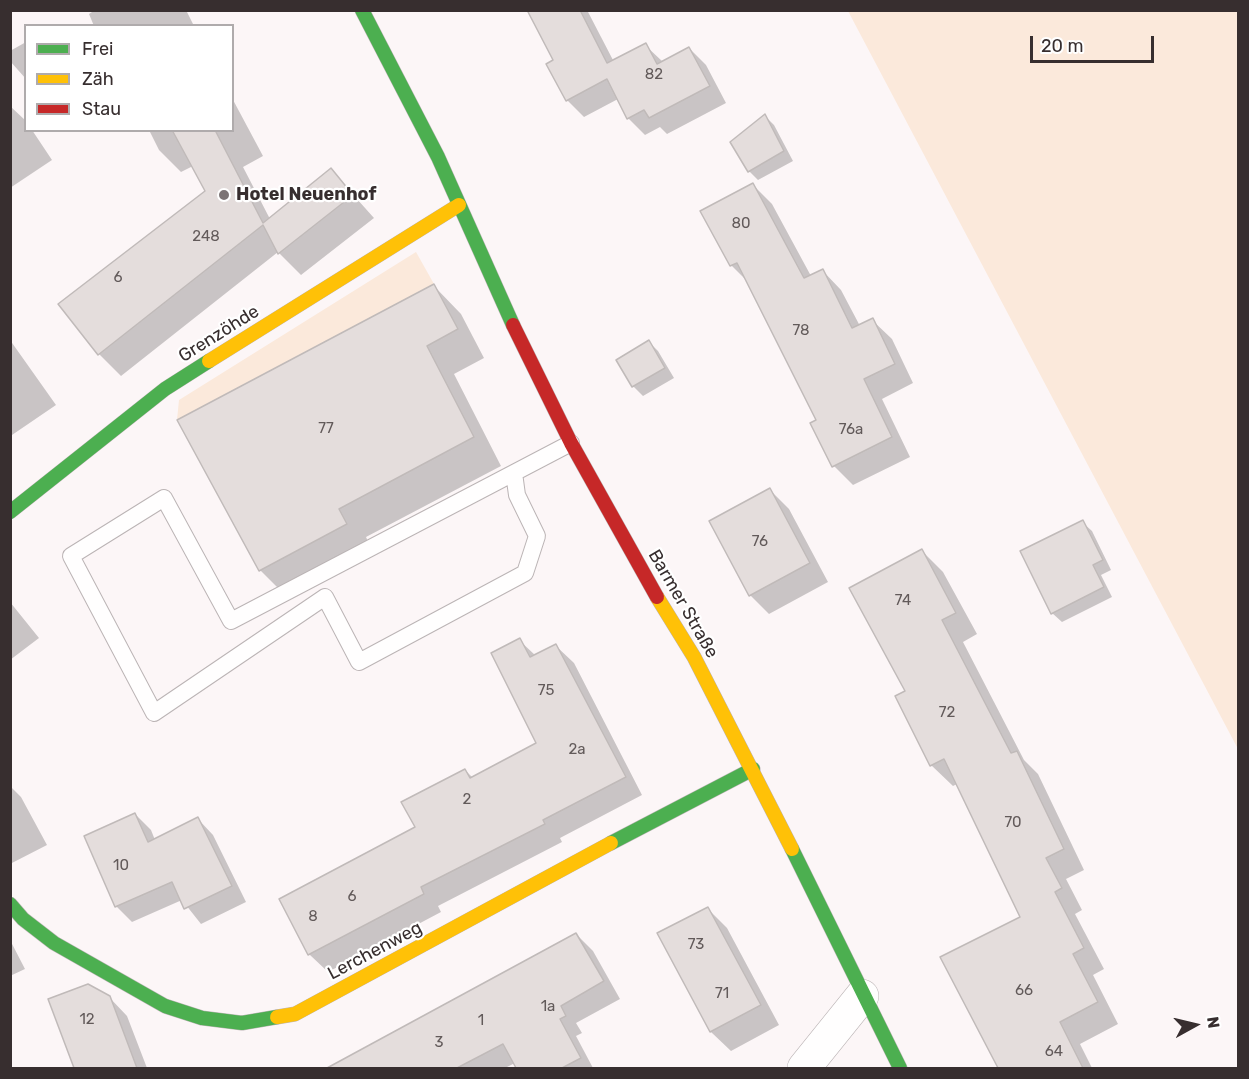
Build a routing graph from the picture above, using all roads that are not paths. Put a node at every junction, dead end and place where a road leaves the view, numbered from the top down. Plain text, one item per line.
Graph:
1 (362, 10) edge
2 (459, 205) junction
3 (571, 443) junction
4 (514, 473) junction
5 (10, 512) edge
6 (318, 576) junction
7 (325, 597) junction
8 (753, 769) junction
9 (10, 904) edge
10 (862, 996) junction
11 (804, 1068) edge
12 (900, 1068) edge

1 - 2 street, Barmer Straße
2 - 3 street, Barmer Straße
2 - 5 street, Grenzöhde
3 - 4 lane
3 - 8 street, Barmer Straße
4 - 6 lane
4 - 7 lane
6 - 7 lane
6 - 7 lane
8 - 9 street, Lerchenweg
8 - 10 street, Barmer Straße
10 - 11 street
10 - 12 street, Barmer Straße

